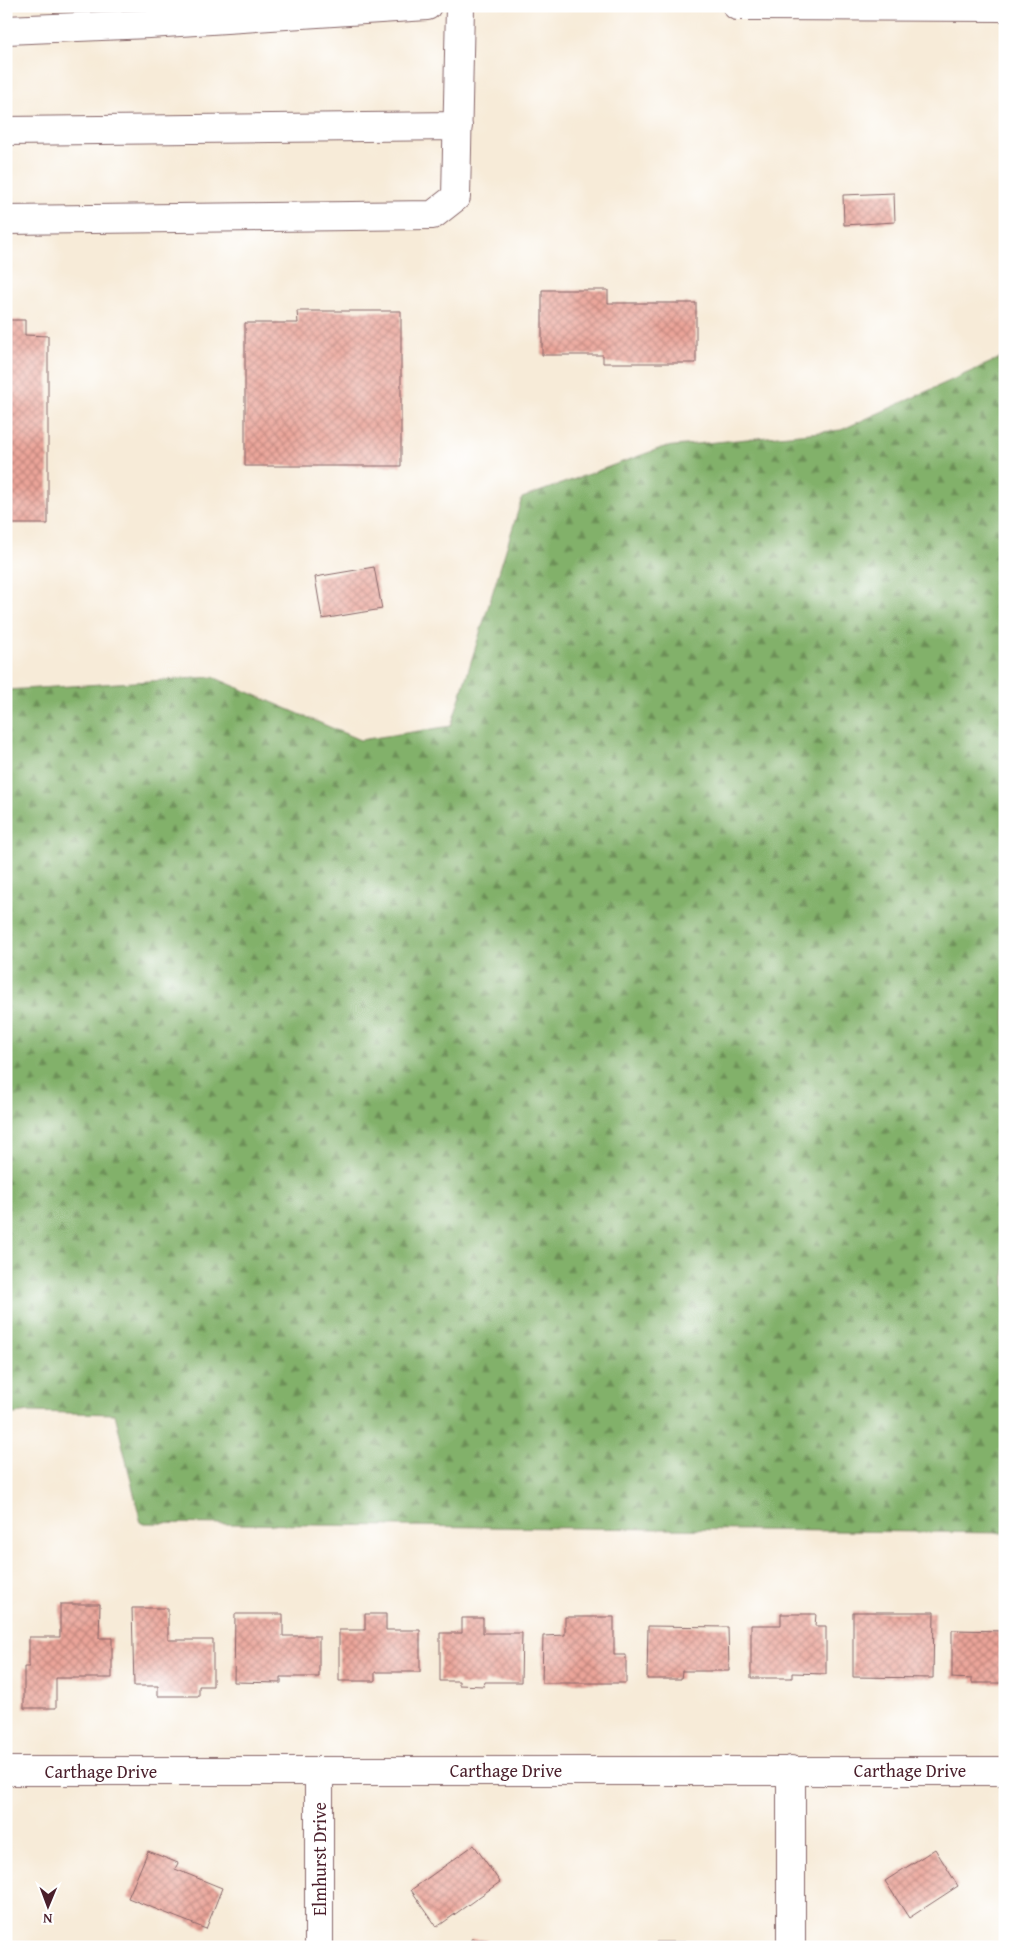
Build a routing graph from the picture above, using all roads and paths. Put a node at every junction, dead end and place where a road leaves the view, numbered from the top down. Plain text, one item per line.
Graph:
1 (428, 6) edge
2 (460, 6) edge
3 (736, 6) edge
4 (1005, 7) edge
5 (6, 30) edge
6 (458, 126) junction
7 (6, 131) edge
8 (6, 220) edge
9 (791, 1770) junction
10 (6, 1771) edge
11 (318, 1771) junction
12 (1005, 1771) edge
13 (319, 1947) edge
14 (791, 1947) edge

1 - 5 street
2 - 6 street
3 - 4 street
6 - 7 street
6 - 8 street
9 - 11 street, Carthage Drive
9 - 12 street, Carthage Drive
9 - 14 street
10 - 11 street, Carthage Drive
11 - 13 street, Elmhurst Drive

